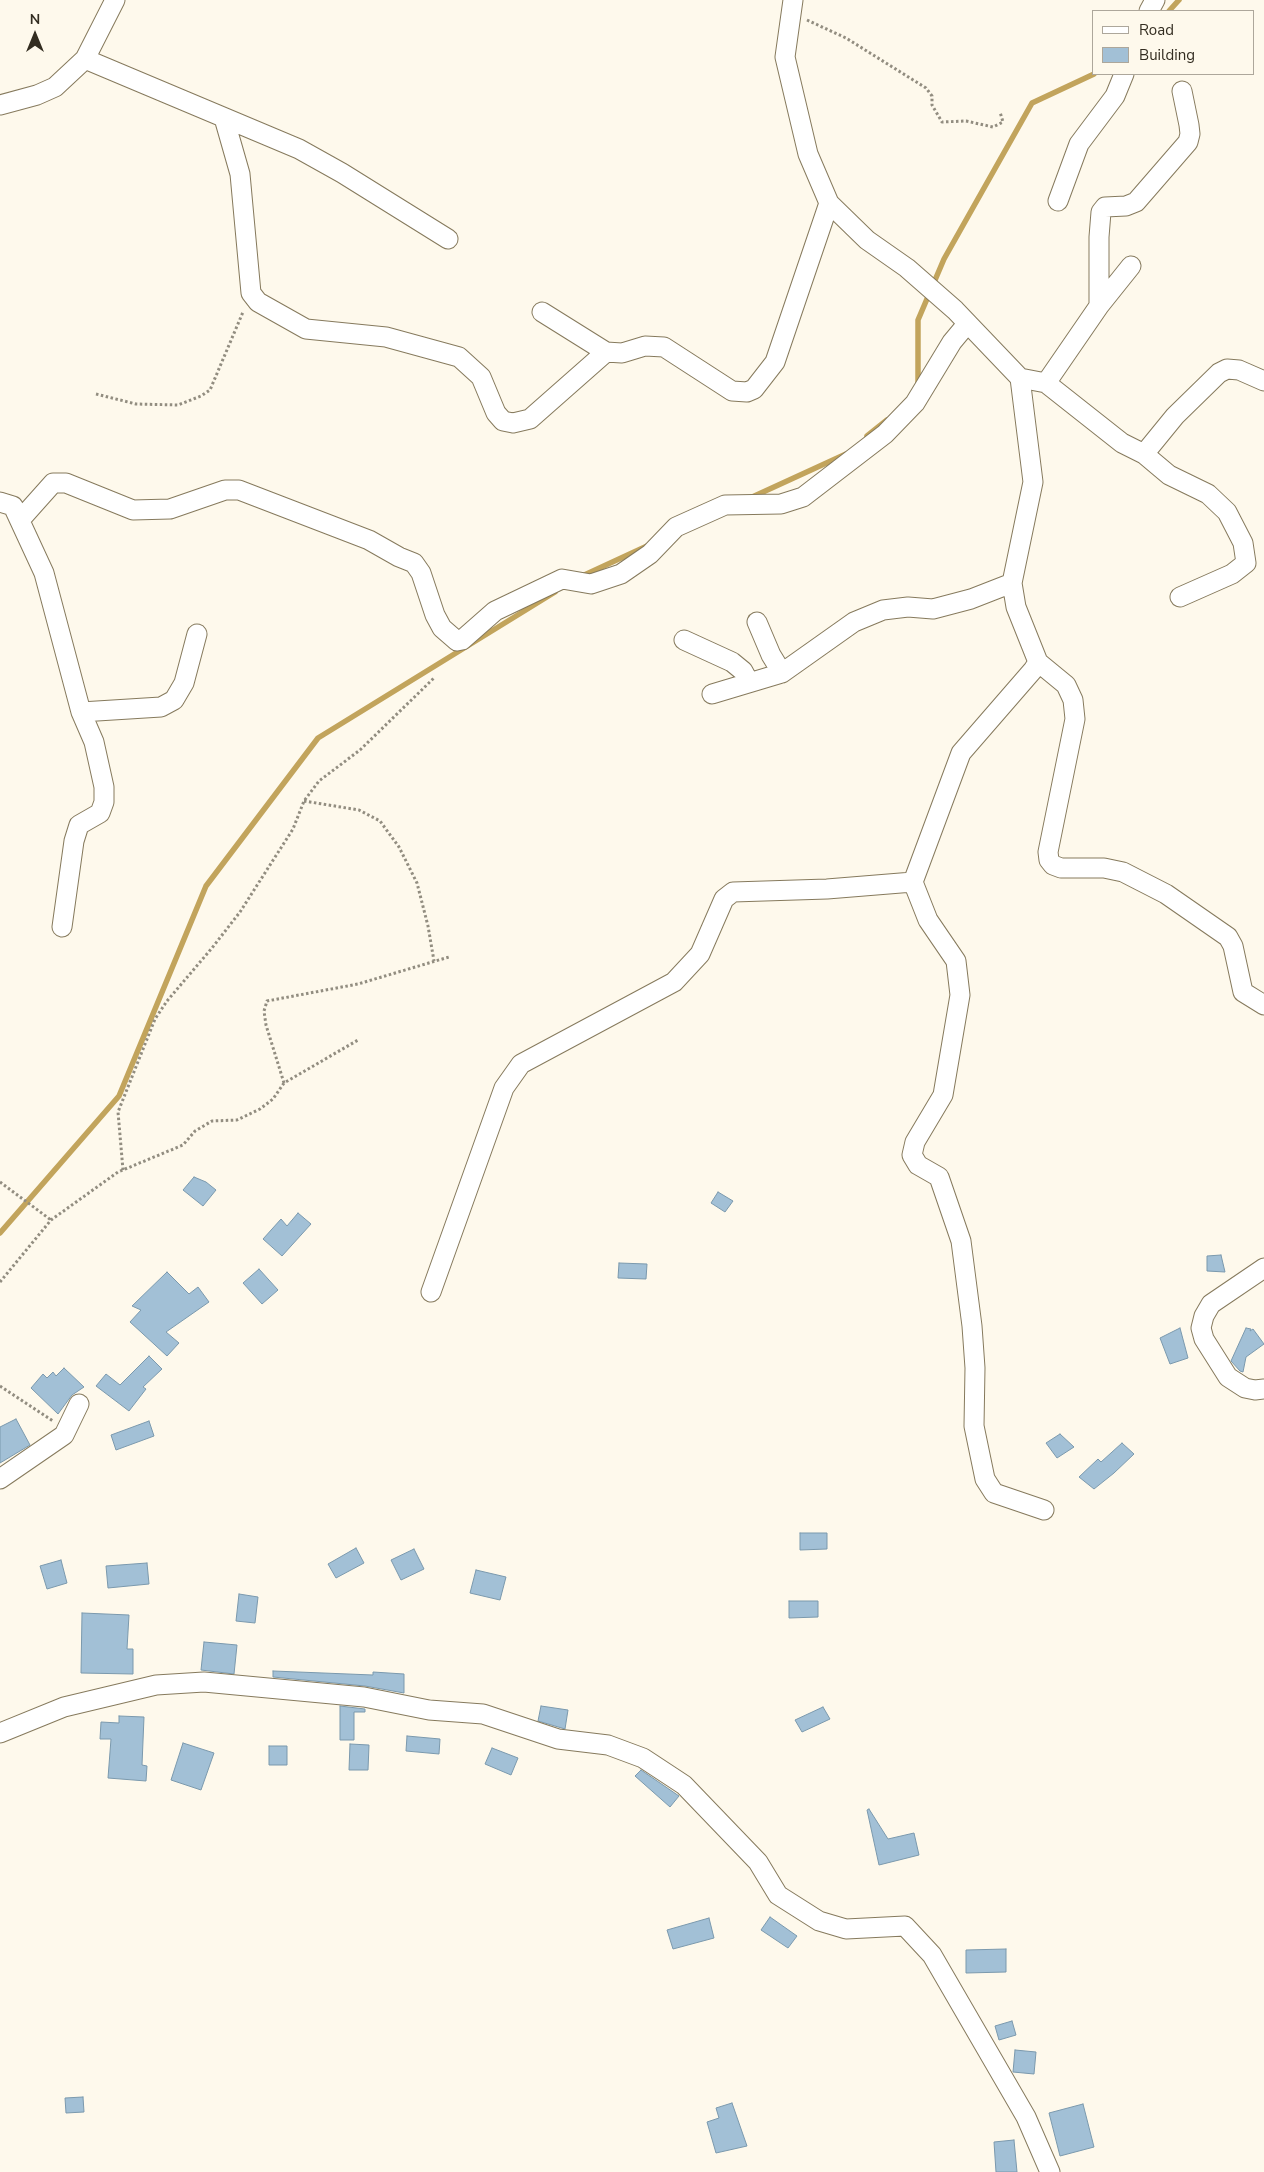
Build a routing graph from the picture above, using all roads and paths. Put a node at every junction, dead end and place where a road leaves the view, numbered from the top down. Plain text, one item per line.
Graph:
1 (114, 0) edge
2 (792, 6) edge
3 (85, 59) junction
4 (1124, 75) edge
5 (1182, 91) dead end
6 (0, 104) edge
7 (1000, 112) dead end
8 (224, 118) junction
9 (1058, 201) dead end
10 (829, 203) junction
11 (448, 238) dead end
12 (1131, 266) dead end
13 (251, 293) junction
14 (1099, 306) junction
15 (542, 312) dead end
16 (961, 317) junction
17 (606, 352) junction
18 (1020, 378) junction
19 (1264, 380) edge
20 (1046, 382) junction
21 (96, 394) dead end
22 (1144, 454) junction
23 (0, 502) edge
24 (20, 520) junction
25 (1012, 583) junction
26 (1180, 597) dead end
27 (757, 622) dead end
28 (197, 634) dead end
29 (684, 640) dead end
30 (1038, 662) junction
31 (782, 673) junction
32 (435, 677) dead end
33 (749, 682) junction
34 (712, 694) dead end
35 (82, 712) junction
36 (304, 802) junction
37 (913, 882) junction
38 (62, 927) dead end
39 (449, 957) dead end
40 (434, 961) junction
41 (1264, 1005) edge
42 (358, 1040) dead end
43 (284, 1083) junction
44 (123, 1170) junction
45 (0, 1182) edge
46 (50, 1220) junction
47 (1264, 1268) edge
48 (0, 1282) edge
49 (431, 1292) dead end
50 (0, 1386) edge
51 (1264, 1389) edge
52 (80, 1404) dead end
53 (64, 1435) junction
54 (0, 1479) edge
55 (1044, 1510) dead end
56 (0, 1733) edge
57 (1050, 2172) edge

1 - 3 street
2 - 7 path
2 - 10 street
3 - 6 street
3 - 8 street
4 - 9 street
5 - 14 street
8 - 11 street
8 - 13 street
10 - 16 street
10 - 17 street
12 - 14 street
13 - 17 street
13 - 21 path
14 - 20 street
15 - 17 street
16 - 18 street
16 - 24 street
18 - 20 street
18 - 25 street
19 - 22 street
20 - 22 street
22 - 26 street
23 - 24 street
24 - 35 street
25 - 30 street
25 - 31 street
27 - 31 street
28 - 35 street
29 - 33 street
30 - 37 street
30 - 41 street
31 - 33 street
32 - 36 path
33 - 34 street
35 - 38 street
36 - 40 path
36 - 44 path
37 - 49 street
37 - 55 street
39 - 40 path
40 - 43 path
42 - 43 path
43 - 44 path
44 - 46 path
45 - 46 path
46 - 48 path
47 - 51 street
50 - 53 path
52 - 53 street
53 - 54 street
56 - 57 street

